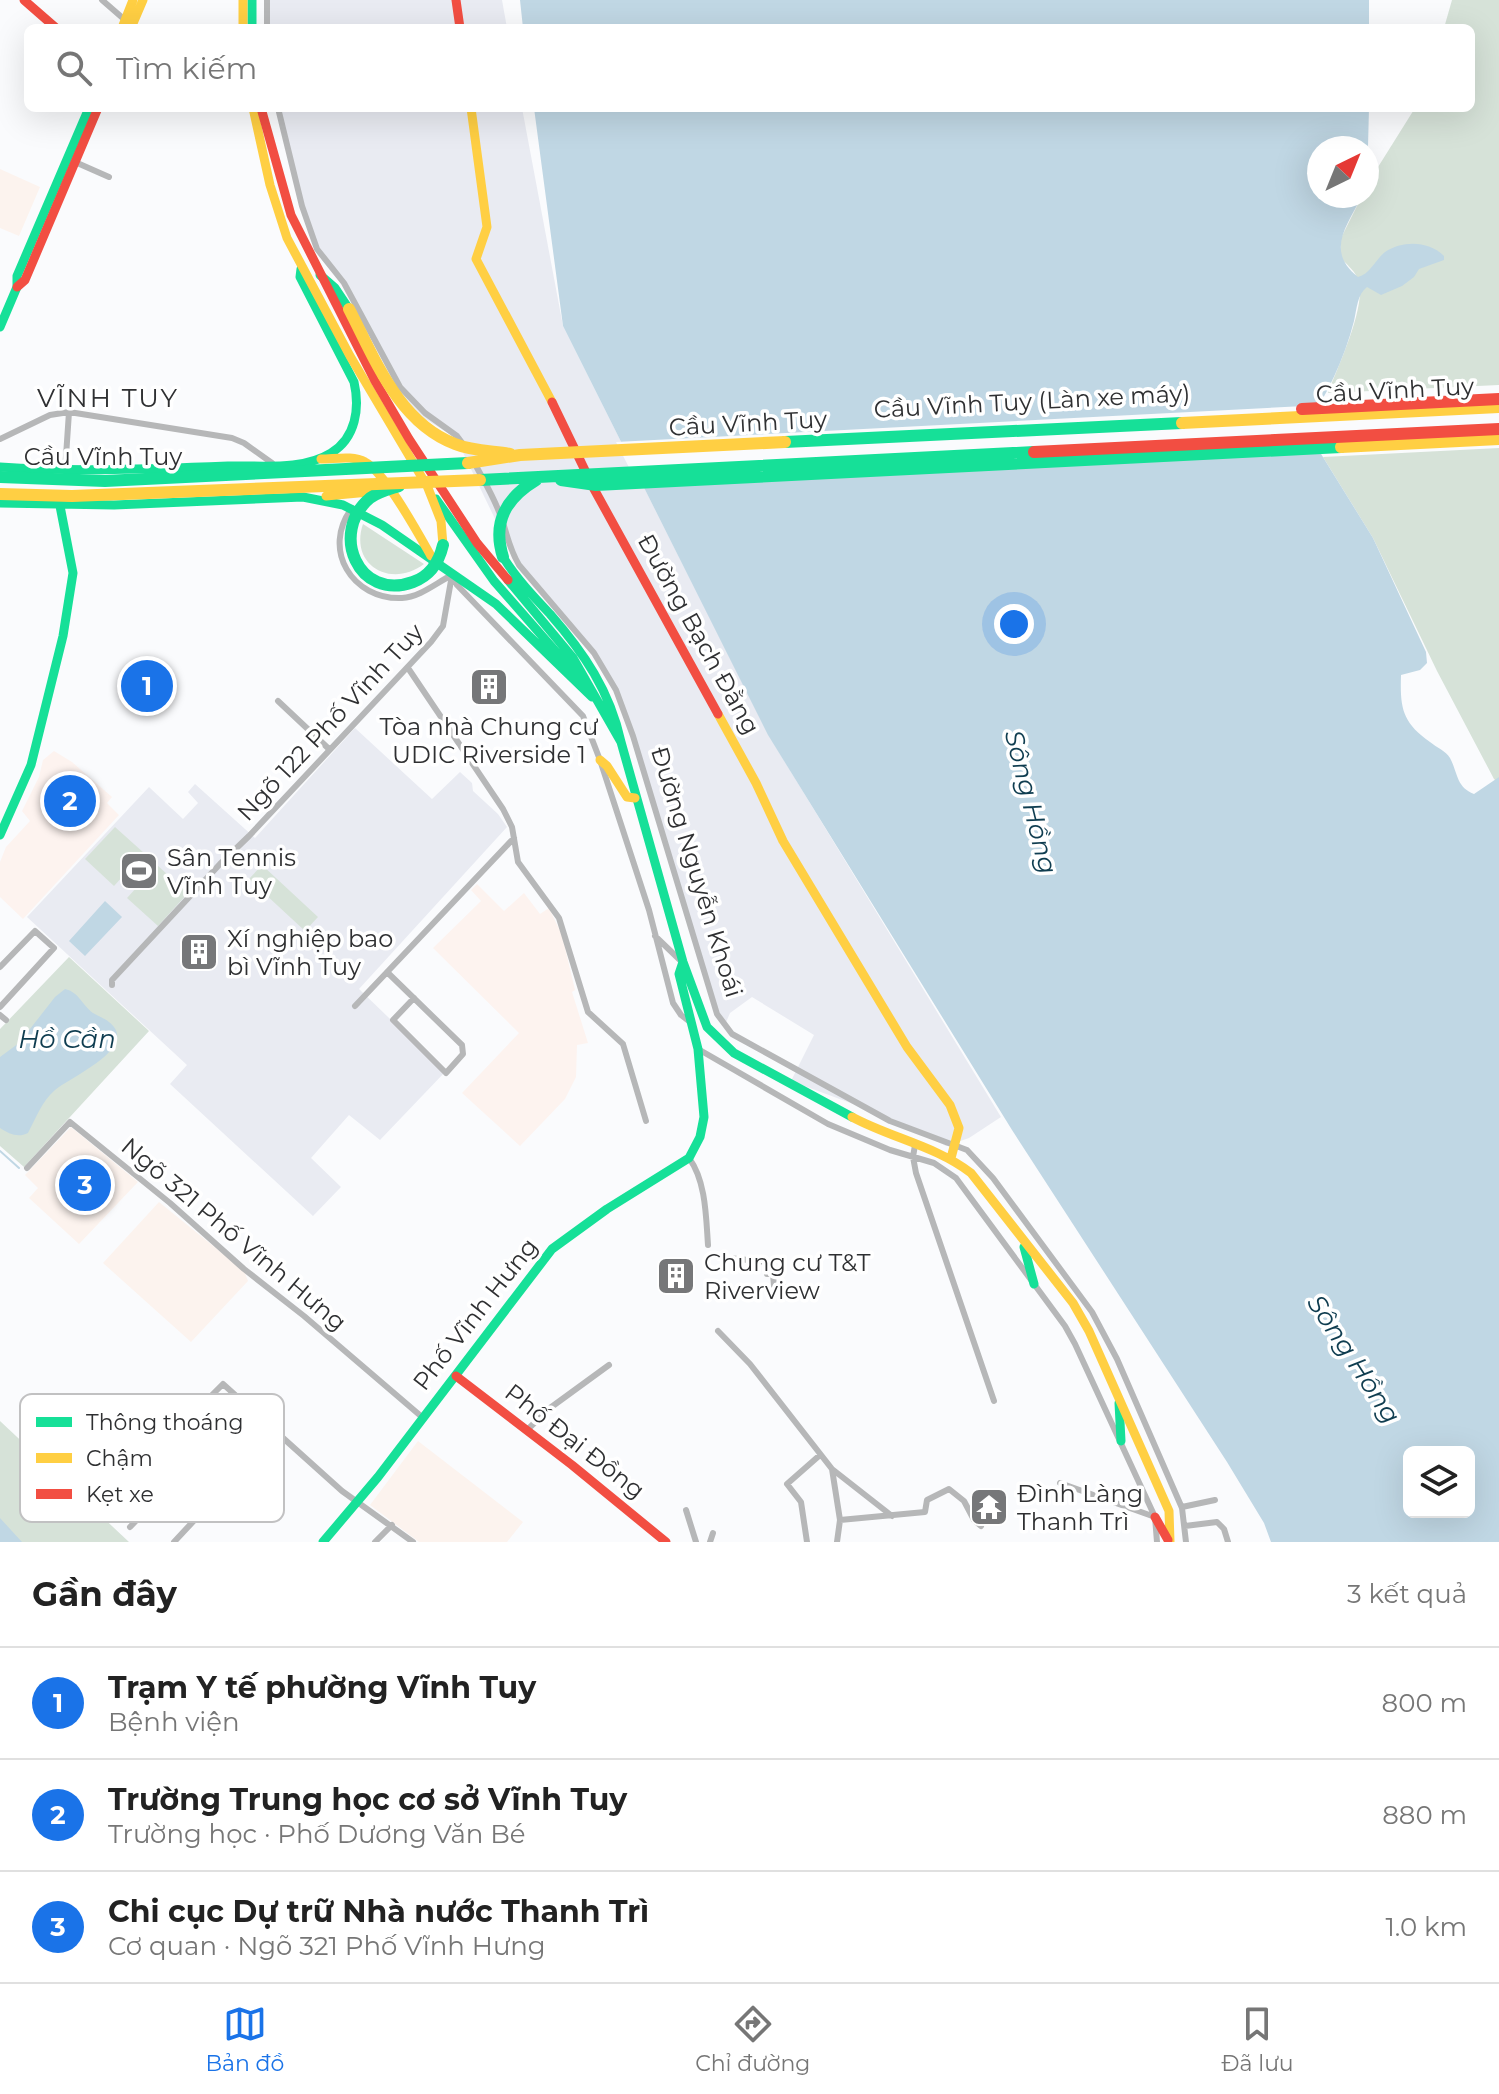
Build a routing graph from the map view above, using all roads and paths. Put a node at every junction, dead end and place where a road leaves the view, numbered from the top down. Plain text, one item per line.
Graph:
1 (24, 0) edge
2 (102, 0) edge
3 (133, 0) edge
4 (143, 0) edge
5 (243, 0) edge
6 (252, 0) edge
7 (267, 0) edge
8 (456, 0) edge
9 (51, 24) edge
10 (125, 24) edge
11 (126, 24) edge
12 (127, 24) edge
13 (243, 24) edge
14 (252, 24) edge
15 (267, 24) edge
16 (459, 24) edge
17 (88, 112) edge
18 (96, 112) edge
19 (254, 112) edge
20 (262, 112) edge
21 (279, 112) edge
22 (472, 112) edge
23 (71, 165) junction
24 (109, 177) dead end
25 (301, 268) junction
26 (320, 275) junction
27 (0, 327) edge
28 (1499, 399) edge
29 (1499, 407) edge
30 (69, 412) junction
31 (1499, 429) edge
32 (0, 439) edge
33 (1499, 439) edge
34 (520, 455) junction
35 (320, 459) junction
36 (272, 463) junction
37 (0, 467) edge
38 (179, 468) junction
39 (148, 469) junction
40 (65, 471) junction
41 (546, 476) junction
42 (0, 477) edge
43 (381, 480) junction
44 (424, 483) junction
45 (0, 494) edge
46 (320, 497) junction
47 (0, 503) edge
48 (184, 503) junction
49 (152, 504) junction
50 (60, 506) junction
51 (352, 508) junction
52 (432, 558) junction
53 (452, 575) junction
54 (408, 668) junction
55 (593, 695) junction
56 (278, 701) dead end
57 (621, 742) junction
58 (329, 749) junction
59 (600, 760) junction
60 (635, 798) junction
61 (0, 835) edge
62 (514, 838) junction
63 (655, 936) junction
64 (683, 962) junction
65 (0, 967) edge
66 (387, 972) junction
67 (112, 985) dead end
68 (414, 998) junction
69 (355, 1006) dead end
70 (0, 1007) edge
71 (0, 1015) edge
72 (6, 1020) dead end
73 (690, 1022) junction
74 (698, 1049) junction
75 (646, 1121) dead end
76 (955, 1143) junction
77 (914, 1151) junction
78 (689, 1158) junction
79 (951, 1158) junction
80 (27, 1168) dead end
81 (1022, 1240) junction
82 (708, 1245) dead end
83 (729, 1258) dead end
84 (1034, 1284) junction
85 (795, 1289) dead end
86 (718, 1331) dead end
87 (609, 1365) dead end
88 (456, 1376) junction
89 (213, 1394) edge
90 (234, 1394) edge
91 (1118, 1397) junction
92 (994, 1401) dead end
93 (422, 1417) junction
94 (527, 1430) junction
95 (284, 1439) edge
96 (1121, 1441) junction
97 (820, 1455) junction
98 (832, 1469) junction
99 (1060, 1483) dead end
100 (1215, 1500) dead end
101 (357, 1502) junction
102 (1182, 1507) junction
103 (686, 1510) dead end
104 (893, 1516) junction
105 (1155, 1517) junction
106 (840, 1520) junction
107 (135, 1522) edge
108 (193, 1522) edge
109 (392, 1525) junction
110 (981, 1526) dead end
111 (1185, 1526) junction
112 (130, 1527) dead end
113 (713, 1533) dead end
114 (174, 1542) edge
115 (323, 1542) edge
116 (375, 1542) edge
117 (413, 1542) edge
118 (666, 1542) edge
119 (696, 1542) edge
120 (710, 1542) edge
121 (807, 1542) edge
122 (837, 1542) edge
123 (1157, 1542) edge
124 (1170, 1542) edge
125 (1186, 1542) edge
126 (1228, 1542) edge

1 - 9 main road
2 - 10 street
3 - 11 main road
4 - 12 main road
5 - 13 main road
6 - 14 main road
7 - 15 street
8 - 16 main road
17 - 23 main road
18 - 23 main road
19 - 25 main road, Đường Nguyễn Khoái
20 - 26 main road, Đường Nguyễn Khoái
21 - 76 street, Đường Nguyễn Khoái
22 - 76 main road, Đường Bạch Đằng
23 - 24 street
23 - 27 main road
25 - 35 main road
25 - 44 main road, Đường Nguyễn Khoái
26 - 34 main road, bridge
26 - 55 main road, Đường Nguyễn Khoái
28 - 34 main road, Cầu Vĩnh Tuy (Làn xe máy), bridge
29 - 34 main road, Cầu Vĩnh Tuy, bridge
30 - 32 street
30 - 36 street
30 - 40 street
31 - 41 main road, Cầu Vĩnh Tuy, bridge
33 - 41 main road, bridge
34 - 42 main road, Cầu Vĩnh Tuy, bridge
35 - 36 main road
35 - 43 main road
36 - 38 main road
37 - 40 main road
38 - 39 main road
38 - 48 main road
39 - 40 main road
39 - 49 main road
41 - 44 main road, Cầu Vĩnh Tuy, bridge
41 - 57 main road, bridge
43 - 46 main road
43 - 52 main road
44 - 44 main road, bridge
44 - 45 main road, Cầu Vĩnh Tuy, bridge
44 - 55 main road, Đường Nguyễn Khoái
46 - 48 main road
46 - 51 main road
47 - 50 main road
48 - 49 main road
49 - 50 main road
50 - 61 main road
51 - 52 main road
51 - 53 street
52 - 53 main road
53 - 54 street, Ngõ 122 Phố Vĩnh Tuy
53 - 55 main road
53 - 59 street
54 - 58 street, Ngõ 122 Phố Vĩnh Tuy
54 - 62 street
55 - 57 main road, Đường Nguyễn Khoái
56 - 58 street
57 - 60 main road, Đường Nguyễn Khoái
58 - 67 street, Ngõ 122 Phố Vĩnh Tuy
59 - 60 main road
59 - 63 street
60 - 64 main road, Đường Nguyễn Khoái
62 - 66 street
62 - 75 street
63 - 64 street
63 - 73 street
64 - 73 main road
64 - 77 main road, Đường Nguyễn Khoái
65 - 70 street
66 - 68 street
66 - 69 street
68 - 68 street
71 - 72 street
73 - 74 main road
74 - 77 street, Đường Nguyễn Khoái
74 - 78 main road
76 - 79 main road, Đường Bạch Đằng
76 - 102 street, Đường Nguyễn Khoái
77 - 79 main road, Đường Nguyễn Khoái
77 - 84 street, Đường Nguyễn Khoái
77 - 92 street
78 - 82 street
78 - 88 main road, Phố Vĩnh Hưng
79 - 81 main road, Đường Nguyễn Khoái
80 - 93 street, Ngõ 321 Phố Vĩnh Hưng
81 - 84 main road
81 - 91 main road, Đường Nguyễn Khoái
83 - 85 street
84 - 96 street, Đường Nguyễn Khoái
86 - 97 street
87 - 94 street
88 - 93 main road, Phố Vĩnh Hưng
88 - 94 main road, Phố Đại Đồng
89 - 90 street
91 - 96 main road
91 - 124 main road, Đường Nguyễn Khoái
93 - 101 main road, Phố Vĩnh Hưng
94 - 118 main road, Phố Đại Đồng
95 - 101 street
96 - 105 street, Đường Nguyễn Khoái
97 - 98 street
97 - 121 street
98 - 104 street
98 - 106 street
99 - 105 street
100 - 102 street
101 - 109 street
101 - 115 main road, Phố Vĩnh Hưng
102 - 111 street, Đường Nguyễn Khoái
103 - 119 street
104 - 106 street
104 - 110 street
105 - 123 street, Đường Nguyễn Khoái
105 - 124 main road
106 - 122 street
107 - 112 street
108 - 114 street
109 - 116 street
109 - 117 street
111 - 125 street, Đường Nguyễn Khoái
111 - 126 street
113 - 120 street

